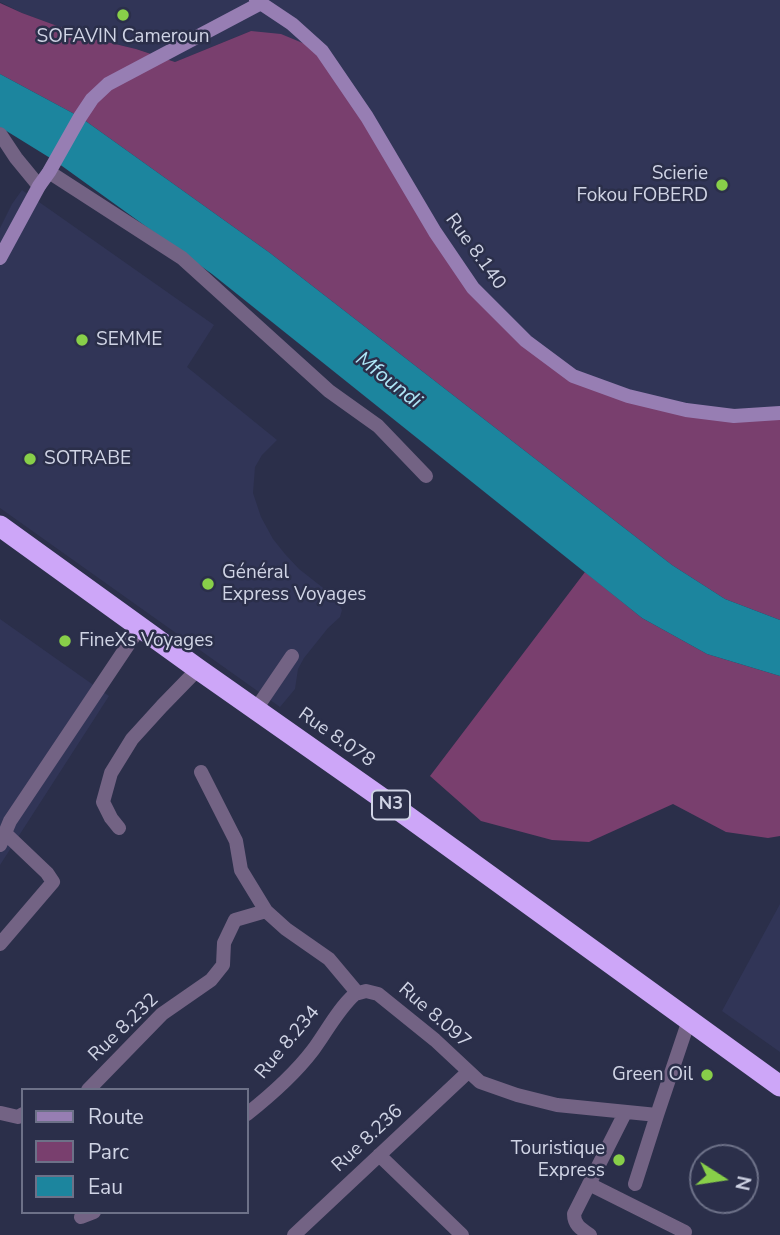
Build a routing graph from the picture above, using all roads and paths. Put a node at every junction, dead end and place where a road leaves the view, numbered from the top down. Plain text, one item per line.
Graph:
1 (258, 2) edge
2 (0, 134) edge
3 (52, 166) junction
4 (39, 186) junction
5 (0, 258) edge
6 (780, 413) edge
7 (426, 477) dead end
8 (0, 526) edge
9 (140, 627) junction
10 (292, 656) dead end
11 (198, 669) junction
12 (256, 709) junction
13 (201, 772) dead end
14 (119, 828) dead end
15 (3, 839) edge
16 (266, 911) junction
17 (0, 944) edge
18 (355, 994) junction
19 (689, 1020) junction
20 (468, 1072) junction
21 (780, 1086) edge
22 (90, 1088) edge
23 (1, 1113) edge
24 (248, 1113) edge
25 (625, 1113) junction
26 (21, 1115) edge
27 (657, 1115) junction
28 (379, 1155) junction
29 (589, 1184) junction
30 (635, 1184) dead end
31 (685, 1232) dead end
32 (455, 1233) edge
33 (293, 1235) edge
34 (590, 1235) edge

1 - 3 main road
1 - 6 main road, Rue 8.140
2 - 4 street
3 - 4 main road
3 - 7 street
4 - 5 main road
8 - 9 highway, Rue 8.078 / N3
9 - 11 highway, Rue 8.078 / N3
9 - 15 street
10 - 12 street
11 - 12 highway, Rue 8.078 / N3
11 - 14 street
12 - 19 highway, Rue 8.078 / N3
13 - 16 street
15 - 17 street
16 - 18 street
16 - 22 street, Rue 8.232
18 - 20 street, Rue 8.097
18 - 24 street, Rue 8.234
19 - 21 highway, Rue 8.078 / N3
19 - 27 street
20 - 25 street, Rue 8.097
20 - 28 street, Rue 8.236
23 - 26 street
25 - 27 street, Rue 8.097
25 - 29 street
27 - 30 street
28 - 32 street
28 - 33 street, Rue 8.236
29 - 31 street
29 - 34 street

